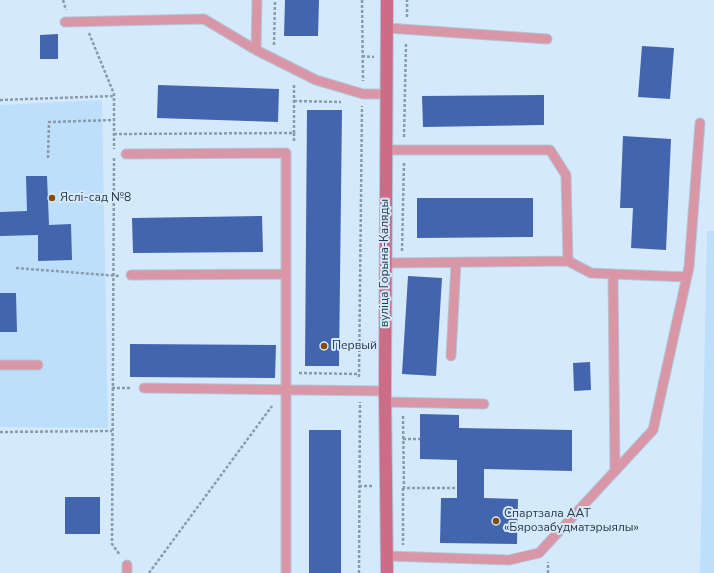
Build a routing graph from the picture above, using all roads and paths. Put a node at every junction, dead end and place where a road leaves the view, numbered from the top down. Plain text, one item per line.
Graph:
1 (257, 0) edge
2 (275, 0) edge
3 (362, 0) edge
4 (387, 0) edge
5 (407, 0) edge
6 (85, 21) junction
7 (64, 22) dead end
8 (387, 28) junction
9 (406, 30) junction
10 (547, 39) dead end
11 (256, 50) junction
12 (274, 59) junction
13 (294, 68) junction
14 (363, 94) junction
15 (387, 94) junction
16 (114, 96) junction
17 (0, 100) edge
18 (294, 101) junction
19 (347, 102) dead end
20 (114, 120) junction
21 (700, 123) dead end
22 (114, 134) junction
23 (386, 150) junction
24 (404, 150) junction
25 (126, 154) dead end
26 (48, 158) dead end
27 (568, 261) junction
28 (385, 263) junction
29 (456, 263) junction
30 (402, 264) junction
31 (16, 268) dead end
32 (286, 274) junction
33 (613, 274) junction
34 (113, 276) junction
35 (131, 276) dead end
36 (687, 276) junction
37 (340, 347) dead end
38 (359, 347) junction
39 (450, 356) dead end
40 (0, 365) edge
41 (38, 365) dead end
42 (297, 373) dead end
43 (359, 374) junction
44 (112, 388) junction
45 (144, 388) joint
46 (285, 389) junction
47 (360, 390) junction
48 (385, 396) junction
49 (403, 403) junction
50 (484, 404) dead end
51 (112, 431) junction
52 (0, 432) edge
53 (403, 439) junction
54 (420, 439) dead end
55 (615, 471) junction
56 (404, 488) junction
57 (457, 488) dead end
58 (387, 556) junction
59 (403, 557) junction
60 (127, 569) edge
61 (149, 573) edge
62 (286, 573) edge
63 (359, 573) edge
64 (387, 573) edge

1 - 11 lane
2 - 12 path
3 - 14 path
4 - 8 street, вуліца Горына-Каляды
5 - 9 path
6 - 7 lane
6 - 11 lane
6 - 16 path
8 - 9 lane
8 - 15 street, вуліца Горына-Каляды
9 - 10 lane
9 - 24 path
11 - 12 lane
12 - 13 lane
13 - 14 lane
13 - 18 path
14 - 15 lane
14 - 38 path
15 - 23 street, вуліца Горына-Каляды
16 - 17 path
16 - 20 path
18 - 19 path
18 - 22 path
20 - 22 path
20 - 26 path
21 - 36 lane
22 - 34 path
23 - 24 lane
23 - 28 street, вуліца Горына-Каляды
24 - 27 lane
24 - 30 path
25 - 32 lane
27 - 29 lane
27 - 33 lane
28 - 30 lane
28 - 48 street, вуліца Горына-Каляды
29 - 30 lane
29 - 39 lane
31 - 34 path
32 - 35 lane
32 - 46 lane
33 - 36 lane
33 - 55 lane
34 - 44 path
36 - 55 lane
37 - 38 path
38 - 43 path
40 - 41 lane
42 - 43 path
43 - 47 path
44 - 45 path
44 - 51 path
45 - 46 lane
46 - 47 lane
46 - 61 path
46 - 62 lane
47 - 48 lane
47 - 63 path
48 - 49 lane
48 - 58 street, вуліца Горына-Каляды
49 - 50 lane
49 - 53 path
51 - 52 path
51 - 60 path
53 - 54 path
53 - 56 path
55 - 59 lane
56 - 57 path
56 - 59 path
58 - 59 lane
58 - 64 street, вуліца Горына-Каляды

